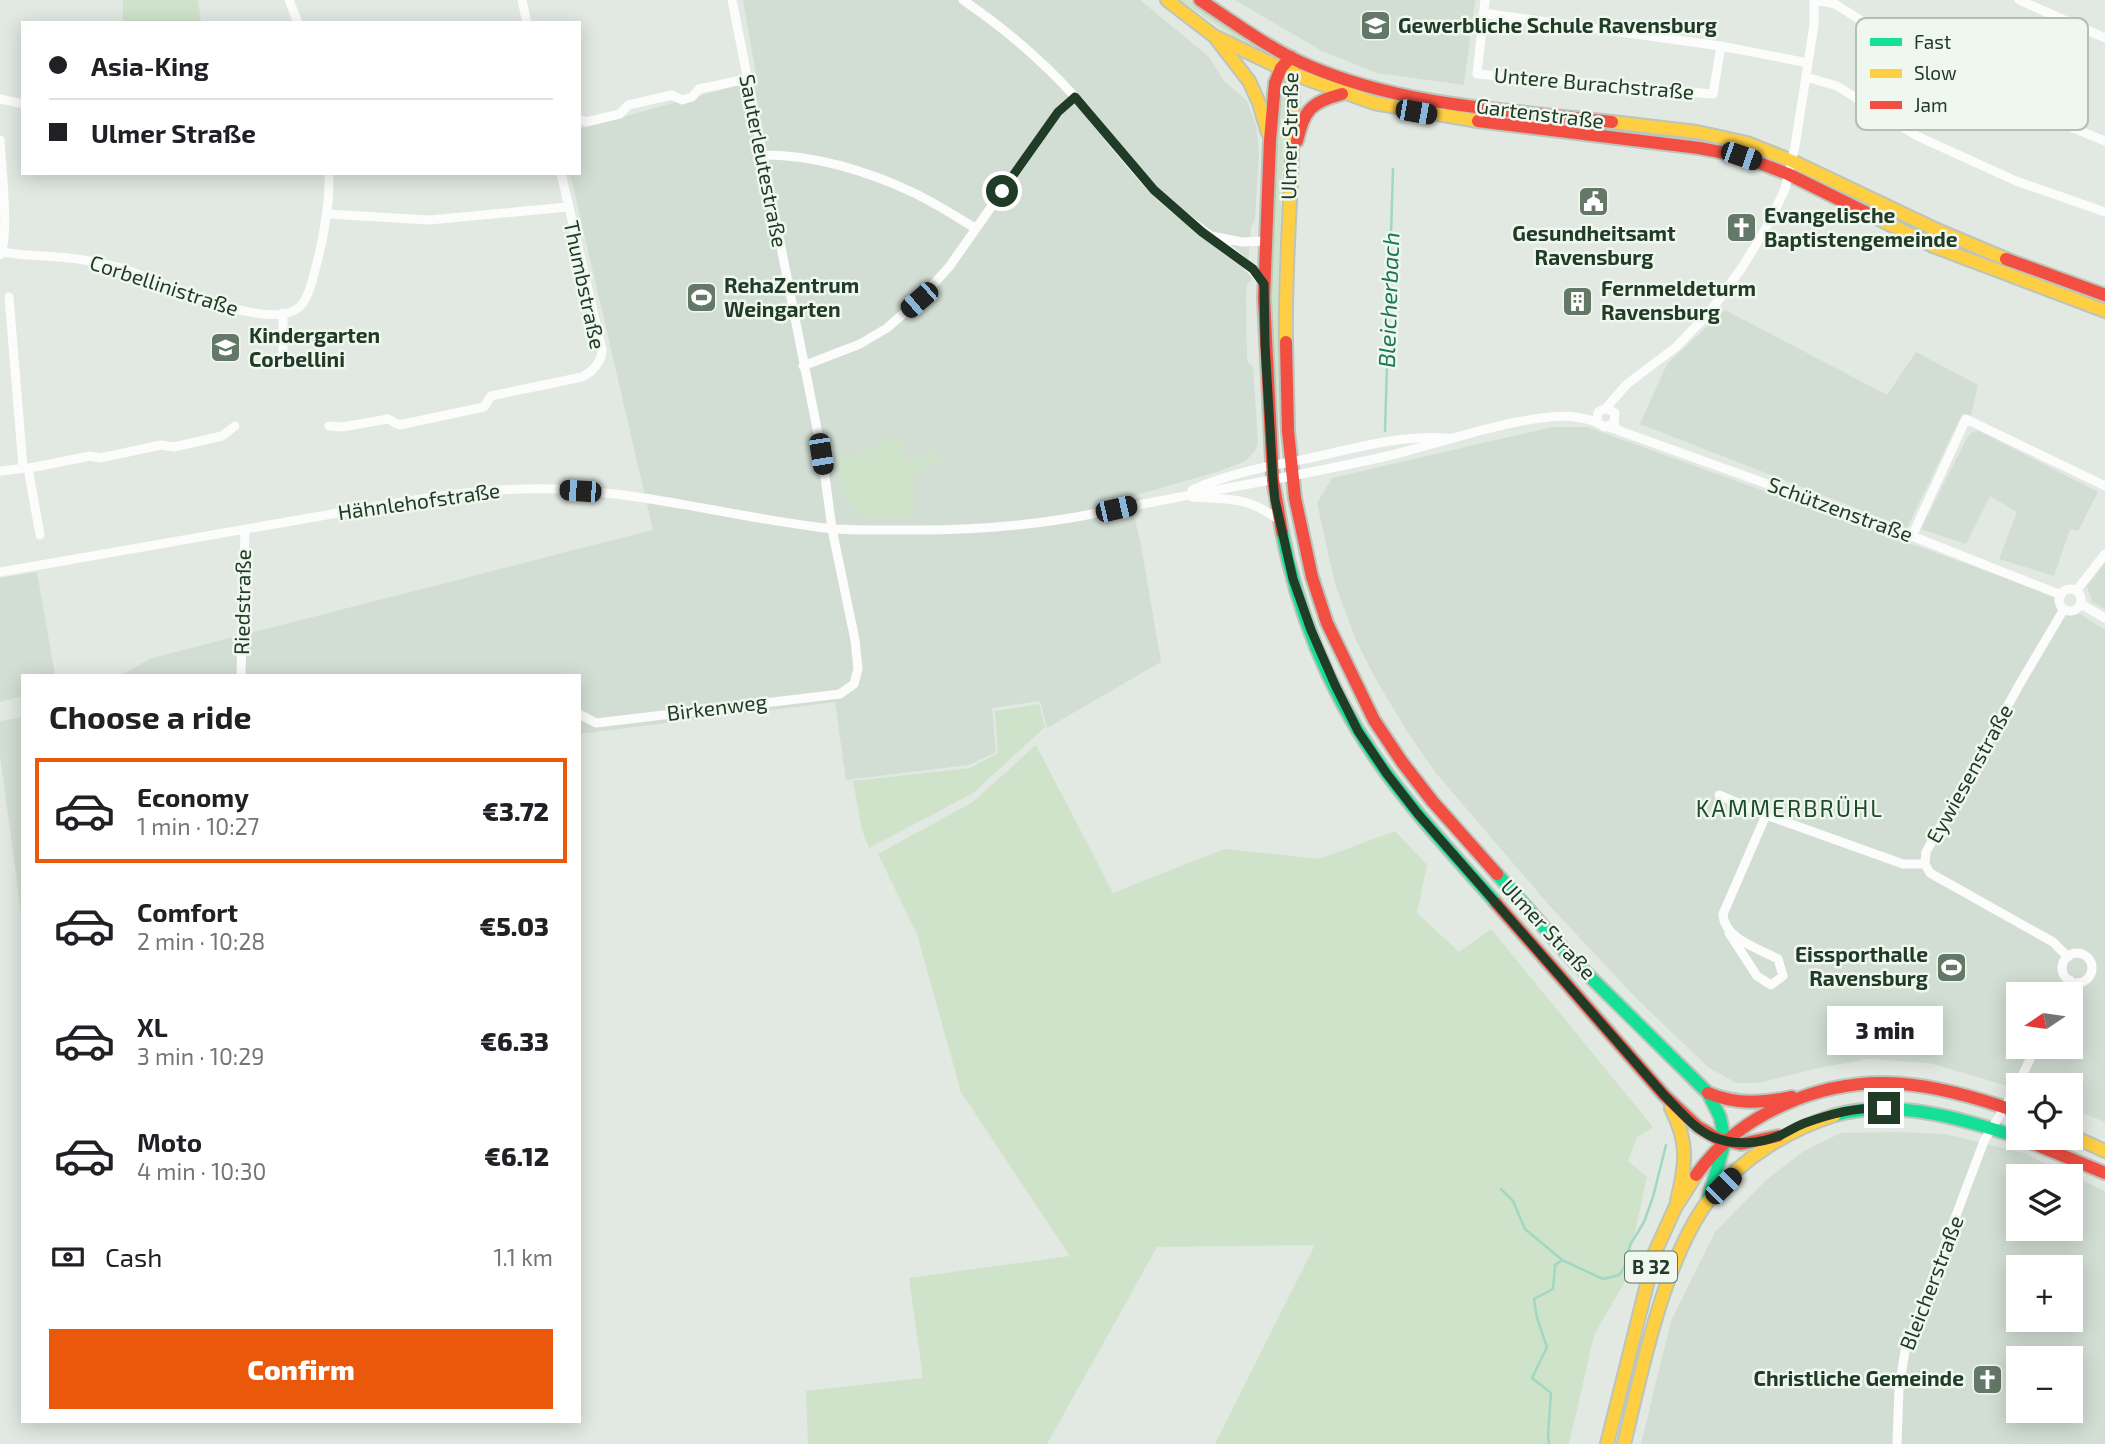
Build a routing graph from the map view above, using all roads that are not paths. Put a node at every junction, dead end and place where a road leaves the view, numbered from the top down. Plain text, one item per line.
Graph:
1 (289, 0) edge
2 (522, 0) edge
3 (732, 0) edge
4 (963, 0) edge
5 (1167, 0) edge
6 (1200, 0) edge
7 (1485, 0) edge
8 (1815, 0) edge
9 (2019, 0) edge
10 (1483, 13) junction
11 (1857, 18) edge
12 (2060, 18) edge
13 (297, 21) edge
14 (527, 21) edge
15 (2088, 30) edge
16 (1214, 36) junction
17 (2105, 38) edge
18 (1721, 46) junction
19 (1291, 57) junction
20 (1808, 63) junction
21 (1287, 71) junction
22 (1806, 77) junction
23 (747, 79) junction
24 (1338, 95) junction
25 (1075, 97) junction
26 (1856, 97) edge
27 (0, 99) edge
28 (21, 104) edge
29 (581, 120) edge
30 (1908, 130) edge
31 (2078, 130) edge
32 (0, 140) edge
33 (1270, 140) junction
34 (2105, 141) edge
35 (762, 155) junction
36 (1791, 161) junction
37 (1290, 172) junction
38 (1788, 174) junction
39 (329, 175) edge
40 (561, 175) edge
41 (568, 207) junction
42 (2105, 212) edge
43 (327, 214) junction
44 (975, 228) junction
45 (1209, 236) junction
46 (1265, 241) junction
47 (1, 253) edge
48 (1264, 284) junction
49 (2105, 295) edge
50 (9, 297) dead end
51 (2105, 311) edge
52 (283, 313) junction
53 (283, 355) dead end
54 (803, 366) junction
55 (1609, 406) junction
56 (1594, 419) junction
57 (235, 426) dead end
58 (329, 426) dead end
59 (1614, 427) junction
60 (1449, 438) junction
61 (1290, 462) junction
62 (1272, 466) junction
63 (25, 467) junction
64 (0, 471) edge
65 (1292, 477) junction
66 (1273, 480) junction
67 (2105, 486) edge
68 (1180, 496) junction
69 (1280, 521) junction
70 (245, 529) junction
71 (832, 529) junction
72 (40, 535) dead end
73 (1912, 536) junction
74 (2105, 554) edge
75 (0, 572) edge
76 (2076, 591) junction
77 (2061, 594) junction
78 (2081, 604) junction
79 (2064, 609) junction
80 (2105, 618) edge
81 (242, 674) edge
82 (854, 684) joint
83 (581, 715) edge
84 (1719, 794) dead end
85 (1766, 815) junction
86 (1924, 864) junction
87 (1729, 933) junction
88 (2068, 957) junction
89 (2070, 981) joint
90 (1708, 1093) junction
91 (1664, 1095) junction
92 (1802, 1096) junction
93 (2006, 1109) edge
94 (2006, 1114) edge
95 (1991, 1127) junction
96 (2006, 1132) edge
97 (1779, 1136) junction
98 (1725, 1141) junction
99 (2083, 1141) edge
100 (2050, 1150) edge
101 (2105, 1150) edge
102 (2105, 1173) edge
103 (1708, 1201) junction
104 (1676, 1208) junction
105 (1607, 1444) edge
106 (1624, 1444) edge
107 (1897, 1444) edge

1 - 13 street
2 - 14 street
3 - 23 street, Sauterleutestraße
4 - 25 street
5 - 16 main road
6 - 19 main road, Gartenstraße
7 - 10 street
8 - 11 street
8 - 20 street
9 - 12 street
10 - 18 street
10 - 18 street, Untere Burachstraße
15 - 17 street
16 - 21 main road, Gartenstraße
16 - 33 main road
18 - 20 street
19 - 21 main road, Ulmer Straße
19 - 36 main road, Gartenstraße
20 - 22 street
21 - 24 main road, Gartenstraße
21 - 33 main road, Ulmer Straße
21 - 37 main road, Ulmer Straße
22 - 26 street
22 - 36 street
23 - 29 street
23 - 35 street, Sauterleutestraße
24 - 37 main road
24 - 38 main road, Gartenstraße
25 - 44 street
25 - 45 street
27 - 28 street
30 - 42 street
31 - 34 street
32 - 47 street
33 - 46 main road, Ulmer Straße
35 - 44 street
35 - 54 street, Sauterleutestraße
36 - 38 street
36 - 49 main road, Gartenstraße
37 - 61 main road, Ulmer Straße
38 - 51 main road, Gartenstraße
38 - 55 street
39 - 43 street
40 - 41 street, Thumbstraße
41 - 43 street
41 - 58 street, Thumbstraße
43 - 52 street
44 - 54 street
45 - 46 street
45 - 48 street
46 - 48 main road, Ulmer Straße
47 - 52 street, Corbellinistraße
48 - 62 main road, Ulmer Straße
50 - 63 street
52 - 53 street
54 - 71 street, Sauterleutestraße
55 - 56 street
55 - 59 street
56 - 59 street, Schützenstraße
56 - 60 street
57 - 63 street
59 - 73 street, Schützenstraße
60 - 61 street
60 - 65 street
61 - 62 street
61 - 65 main road, Ulmer Straße
62 - 66 main road, Ulmer Straße
62 - 68 street
63 - 64 street
63 - 72 street
65 - 66 street
65 - 90 main road, Ulmer Straße
66 - 68 street
66 - 69 main road, Ulmer Straße
67 - 73 street
68 - 69 street
68 - 71 street, Hähnlehofstraße
69 - 91 main road, Ulmer Straße
70 - 71 street, Hähnlehofstraße
70 - 75 street, Hähnlehofstraße
70 - 81 street, Riedstraße
71 - 82 street, Sauterleutestraße
73 - 77 street, Schützenstraße
74 - 76 street
76 - 77 street
76 - 78 street
77 - 79 street
78 - 79 street
78 - 80 street
79 - 86 street, Eywiesenstraße
82 - 83 street, Birkenweg
84 - 85 street
85 - 86 street
85 - 87 street
86 - 88 street, Eywiesenstraße
87 - 87 street
88 - 89 street
88 - 89 street, Eywiesenstraße
90 - 92 main road
90 - 98 main road, Ulmer Straße
91 - 98 main road, Ulmer Straße
91 - 104 main road
92 - 93 main road, B 32
92 - 98 main road, B 32
94 - 95 street, Bleicherstraße
95 - 96 main road, Ulmer Straße / B 32
95 - 97 main road, Ulmer Straße / B 32
95 - 107 street, Bleicherstraße
97 - 98 main road, Ulmer Straße
97 - 103 main road, B 32
98 - 103 main road
98 - 104 main road, B 32
99 - 101 main road
100 - 102 main road, Ulmer Straße / B 32
103 - 106 main road, B 32
104 - 105 main road, B 32

